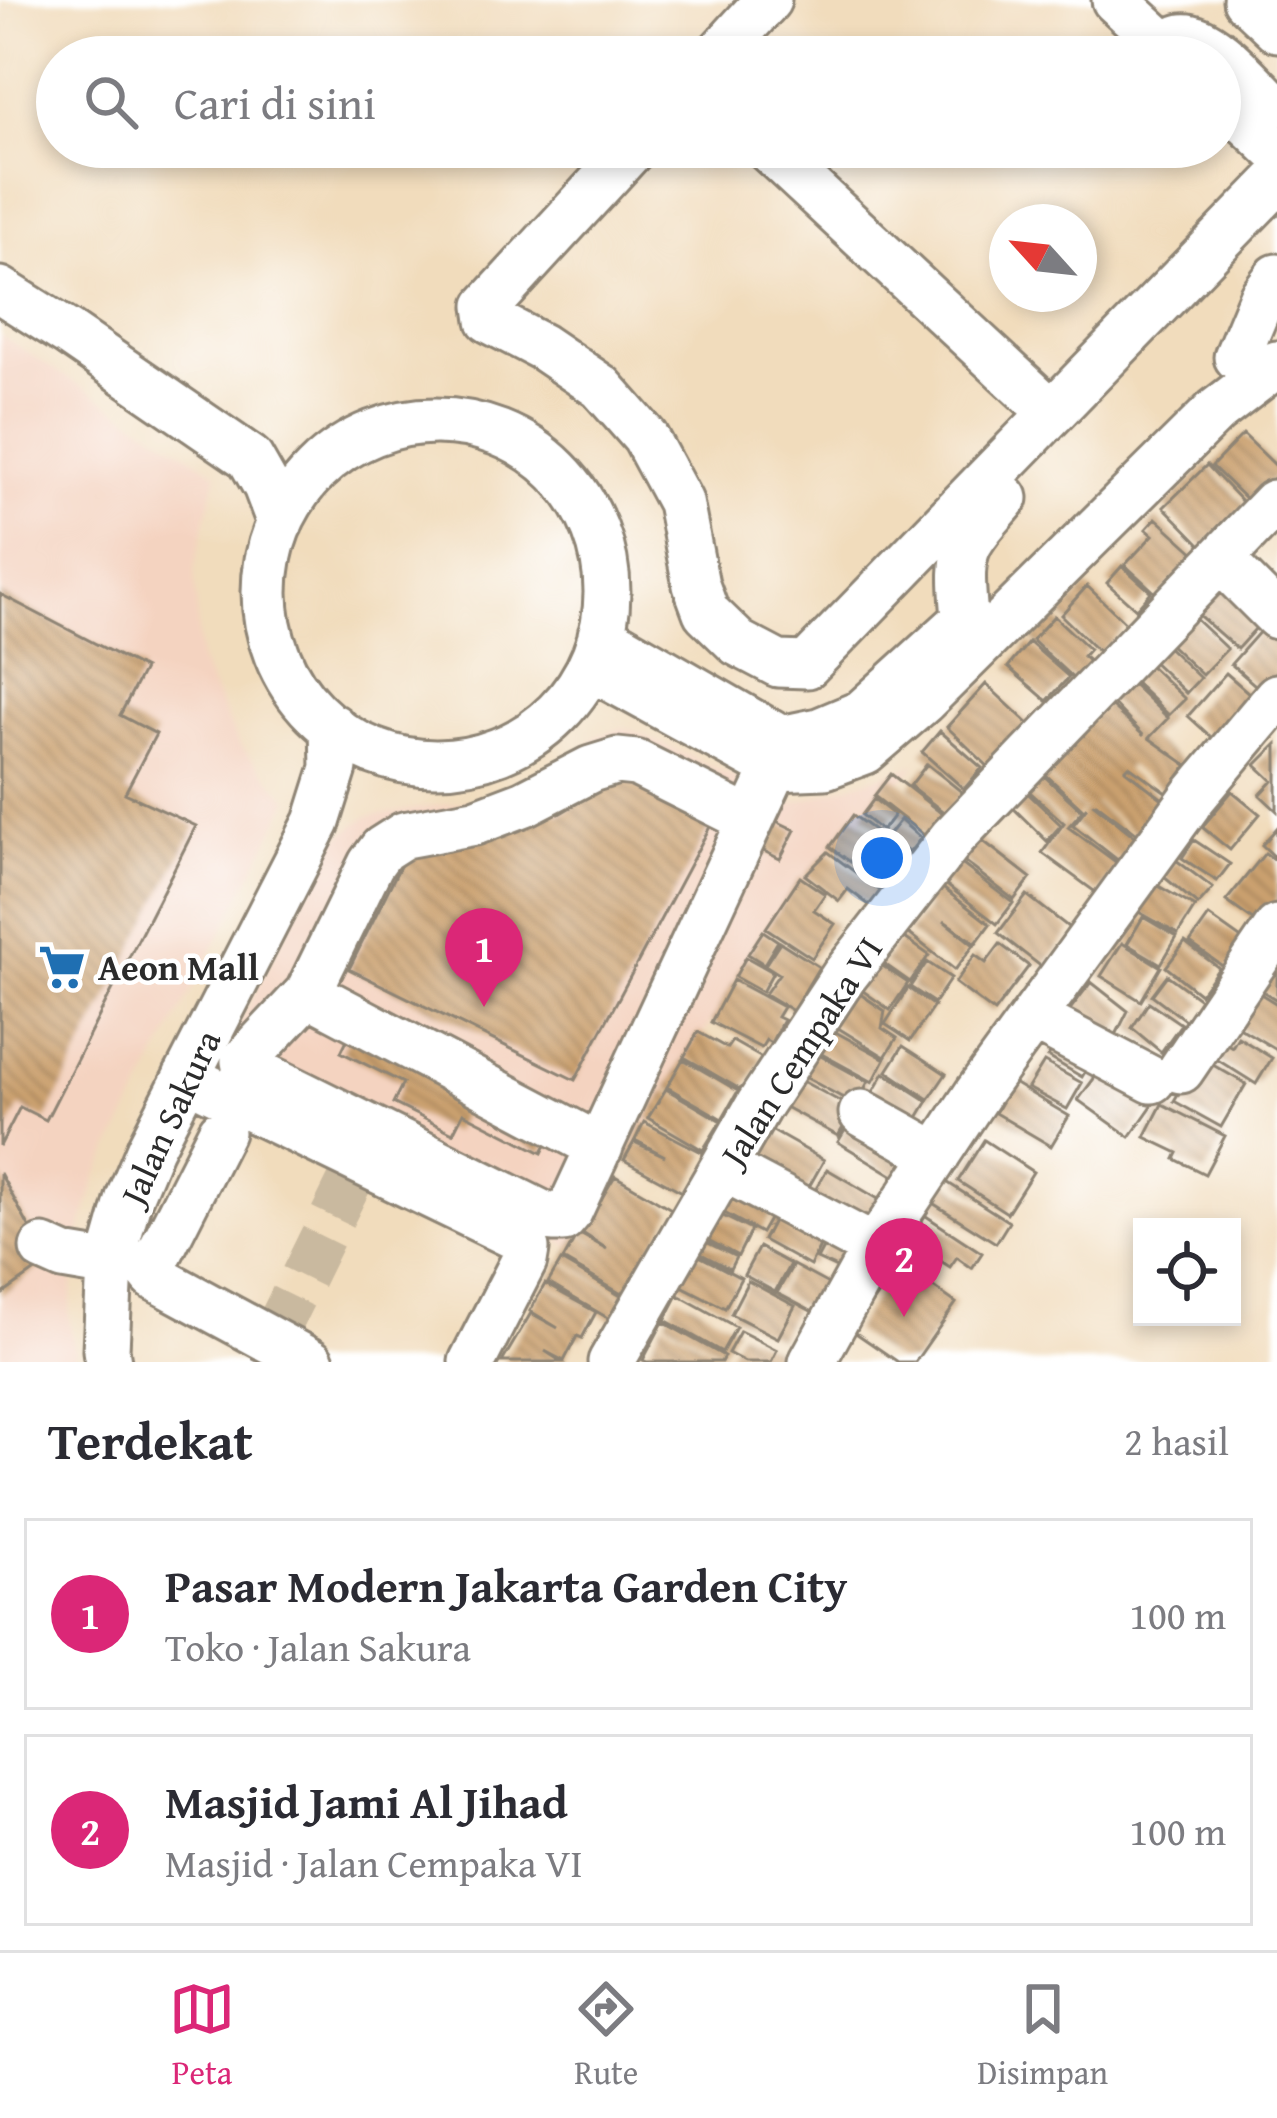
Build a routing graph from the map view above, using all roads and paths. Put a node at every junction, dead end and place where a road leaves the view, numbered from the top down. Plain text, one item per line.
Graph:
1 (768, 0) edge
2 (1115, 0) edge
3 (1246, 0) edge
4 (1277, 29) edge
5 (735, 36) edge
6 (1154, 36) edge
7 (1241, 74) edge
8 (1277, 104) edge
9 (1241, 118) edge
10 (1277, 151) edge
11 (615, 168) edge
12 (789, 168) edge
13 (1277, 181) edge
14 (1277, 277) edge
15 (0, 290) edge
16 (1267, 362) edge
17 (1052, 413) junction
18 (219, 434) junction
19 (1009, 458) junction
20 (329, 459) junction
21 (1274, 503) dead end
22 (280, 523) junction
23 (1221, 560) junction
24 (1277, 616) edge
25 (964, 620) junction
26 (596, 651) junction
27 (1277, 697) edge
28 (333, 728) junction
29 (379, 753) junction
30 (778, 753) junction
31 (750, 820) junction
32 (316, 822) junction
33 (1277, 928) edge
34 (308, 993) junction
35 (1034, 1018) junction
36 (186, 1077) junction
37 (862, 1113) dead end
38 (220, 1132) dead end
39 (600, 1147) junction
40 (937, 1155) junction
41 (724, 1168) junction
42 (43, 1248) dead end
43 (875, 1248) junction
44 (110, 1265) junction
45 (268, 1346) edge
46 (108, 1362) edge
47 (311, 1362) edge
48 (472, 1362) edge
49 (611, 1362) edge
50 (812, 1362) edge

1 - 5 street
2 - 6 street
3 - 4 street
7 - 8 street
9 - 10 street
11 - 19 street
12 - 17 street
13 - 17 street
14 - 16 street
15 - 18 street
16 - 25 street
16 - 30 street
17 - 19 street
18 - 20 street
18 - 22 street
19 - 25 street
20 - 22 street
20 - 26 street
21 - 23 street, Jalan Cempaka VI
22 - 28 street
23 - 24 street
23 - 41 street, Jalan Cempaka VI
25 - 30 street
26 - 29 street
26 - 30 street
27 - 35 street
28 - 29 street
28 - 32 street, Jalan Sakura
29 - 32 street, Jalan Sakura
30 - 31 street
31 - 34 street
31 - 39 street
32 - 36 street, Jalan Sakura
33 - 35 street
34 - 39 street
34 - 39 street
35 - 40 street
36 - 44 street, Jalan Sakura
36 - 48 street
37 - 40 street
38 - 45 street
40 - 43 street
41 - 43 street
41 - 49 street, Jalan Cempaka VI
42 - 44 street
43 - 50 street
44 - 46 street, Jalan Sakura
45 - 47 street

